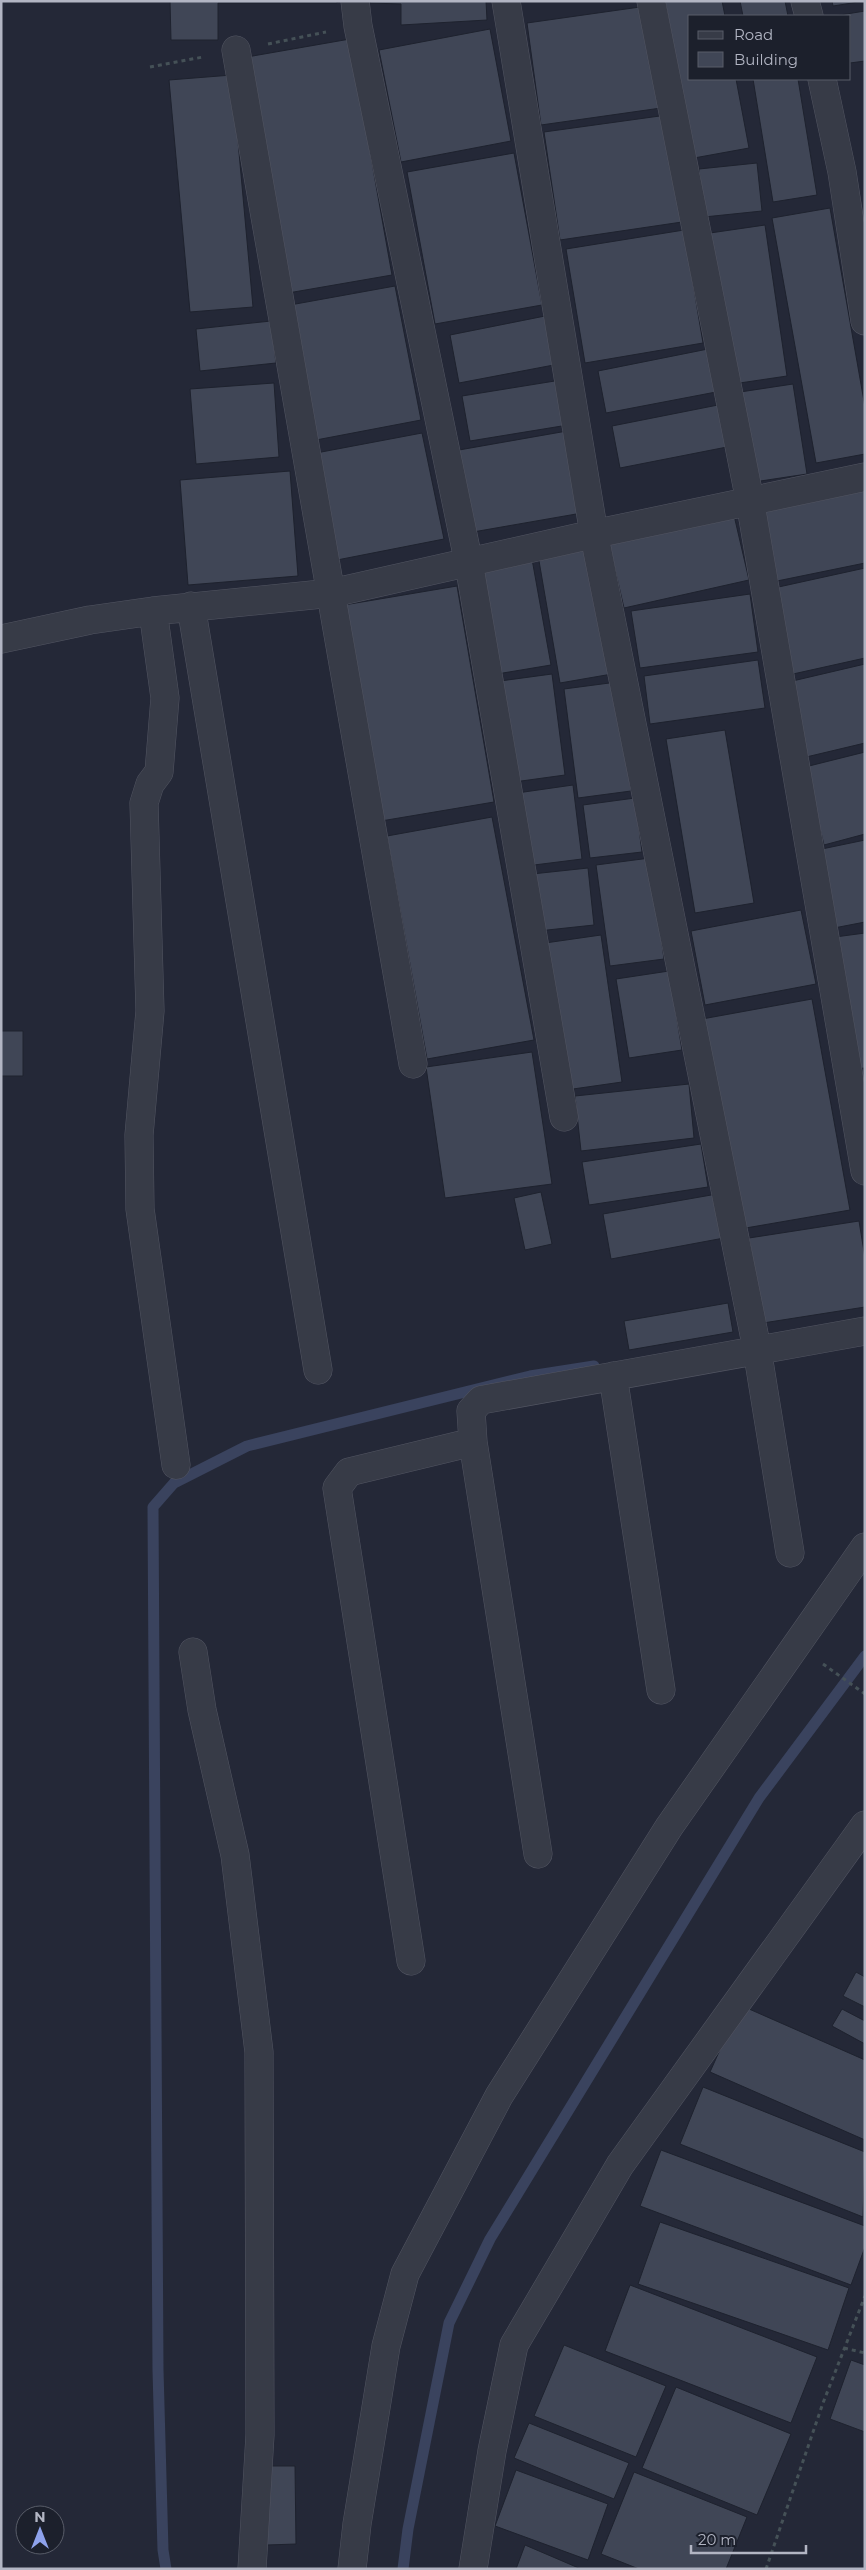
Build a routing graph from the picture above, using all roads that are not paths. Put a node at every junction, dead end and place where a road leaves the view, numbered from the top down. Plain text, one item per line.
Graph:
1 (355, 1) edge
2 (506, 1) edge
3 (652, 1) edge
4 (805, 1) edge
5 (808, 15) edge
6 (236, 50) dead end
7 (822, 80) edge
8 (865, 321) edge
9 (865, 477) edge
10 (750, 501) junction
11 (594, 534) junction
12 (469, 564) junction
13 (332, 593) junction
14 (191, 606) junction
15 (152, 611) junction
16 (1, 639) edge
17 (413, 1064) dead end
18 (564, 1117) dead end
19 (865, 1171) edge
20 (865, 1331) edge
21 (757, 1349) junction
22 (318, 1370) dead end
23 (613, 1376) junction
24 (473, 1442) junction
25 (176, 1465) dead end
26 (865, 1547) edge
27 (790, 1552) dead end
28 (193, 1652) dead end
29 (661, 1690) dead end
30 (865, 1825) edge
31 (538, 1854) dead end
32 (411, 1961) dead end
33 (252, 2569) edge
34 (352, 2569) edge
35 (473, 2569) edge

1 - 12 street
2 - 11 street
3 - 10 street
4 - 5 street
6 - 13 street
7 - 8 street
9 - 10 street
10 - 11 street
10 - 19 street
11 - 12 street
11 - 21 street
12 - 13 street
12 - 18 street
13 - 14 street
13 - 17 street
14 - 15 street
14 - 22 street
15 - 16 street
15 - 25 street
20 - 21 street
21 - 23 street
21 - 27 street
23 - 24 street
23 - 29 street
24 - 31 street
24 - 32 street
26 - 34 street
28 - 33 street
30 - 35 street

